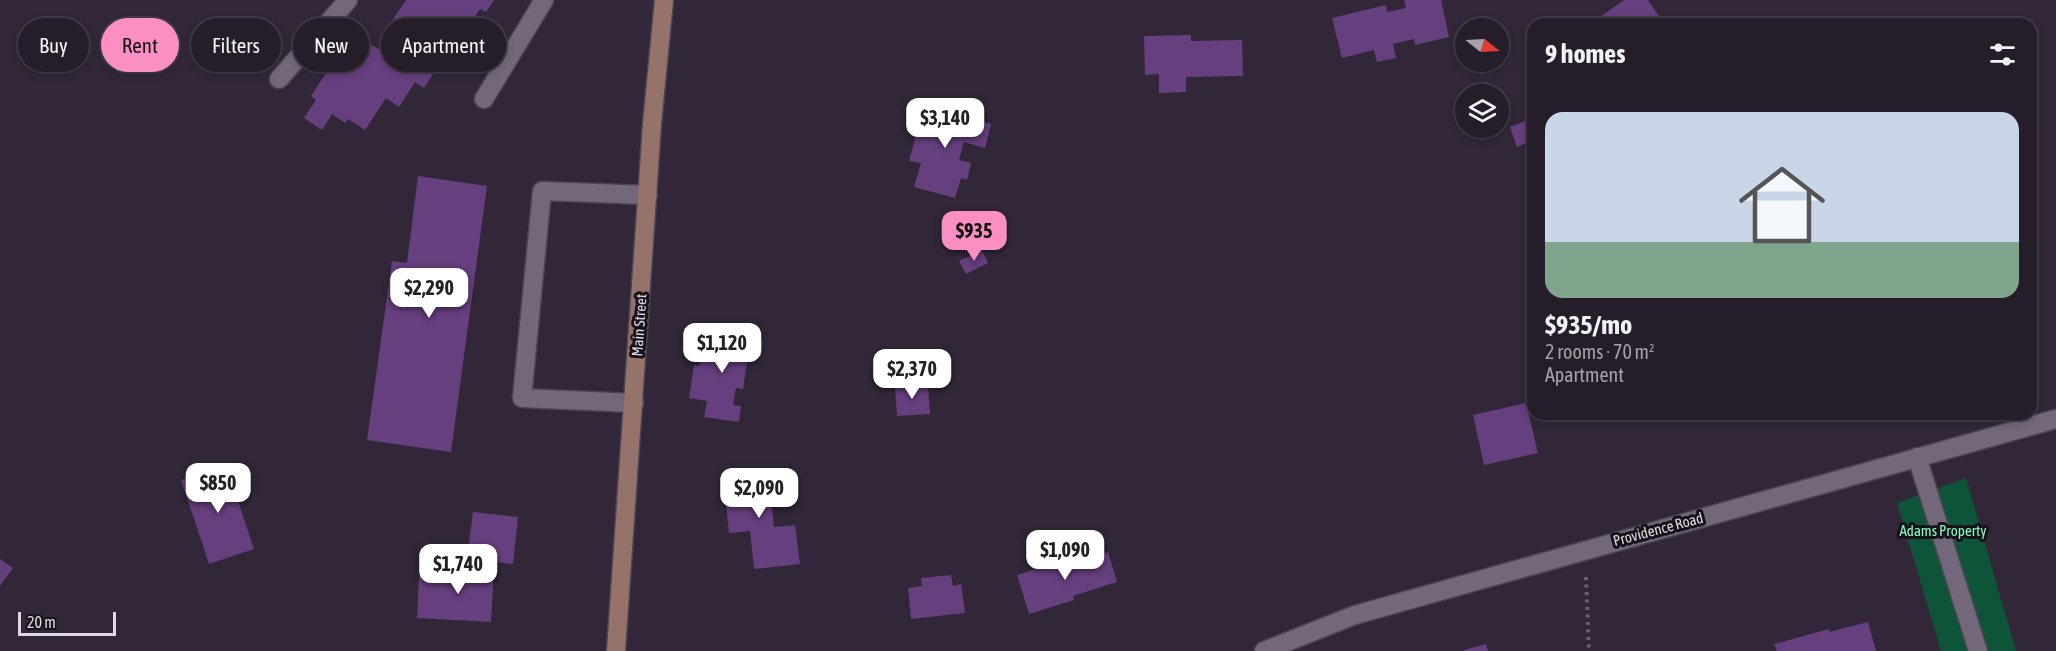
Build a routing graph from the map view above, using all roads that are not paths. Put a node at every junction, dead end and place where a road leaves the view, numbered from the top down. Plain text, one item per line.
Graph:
1 (348, 0) edge
2 (544, 0) edge
3 (664, 0) edge
4 (279, 79) dead end
5 (484, 99) dead end
6 (648, 195) junction
7 (634, 403) junction
8 (2056, 419) edge
9 (1917, 457) junction
10 (616, 651) edge
11 (1264, 651) edge
12 (1978, 651) edge

1 - 4 street
2 - 5 street
3 - 6 main road, Main Street
6 - 7 main road, Main Street
6 - 7 street
7 - 10 main road, Main Street
8 - 9 street, Providence Road
9 - 11 street, Providence Road
9 - 12 street

